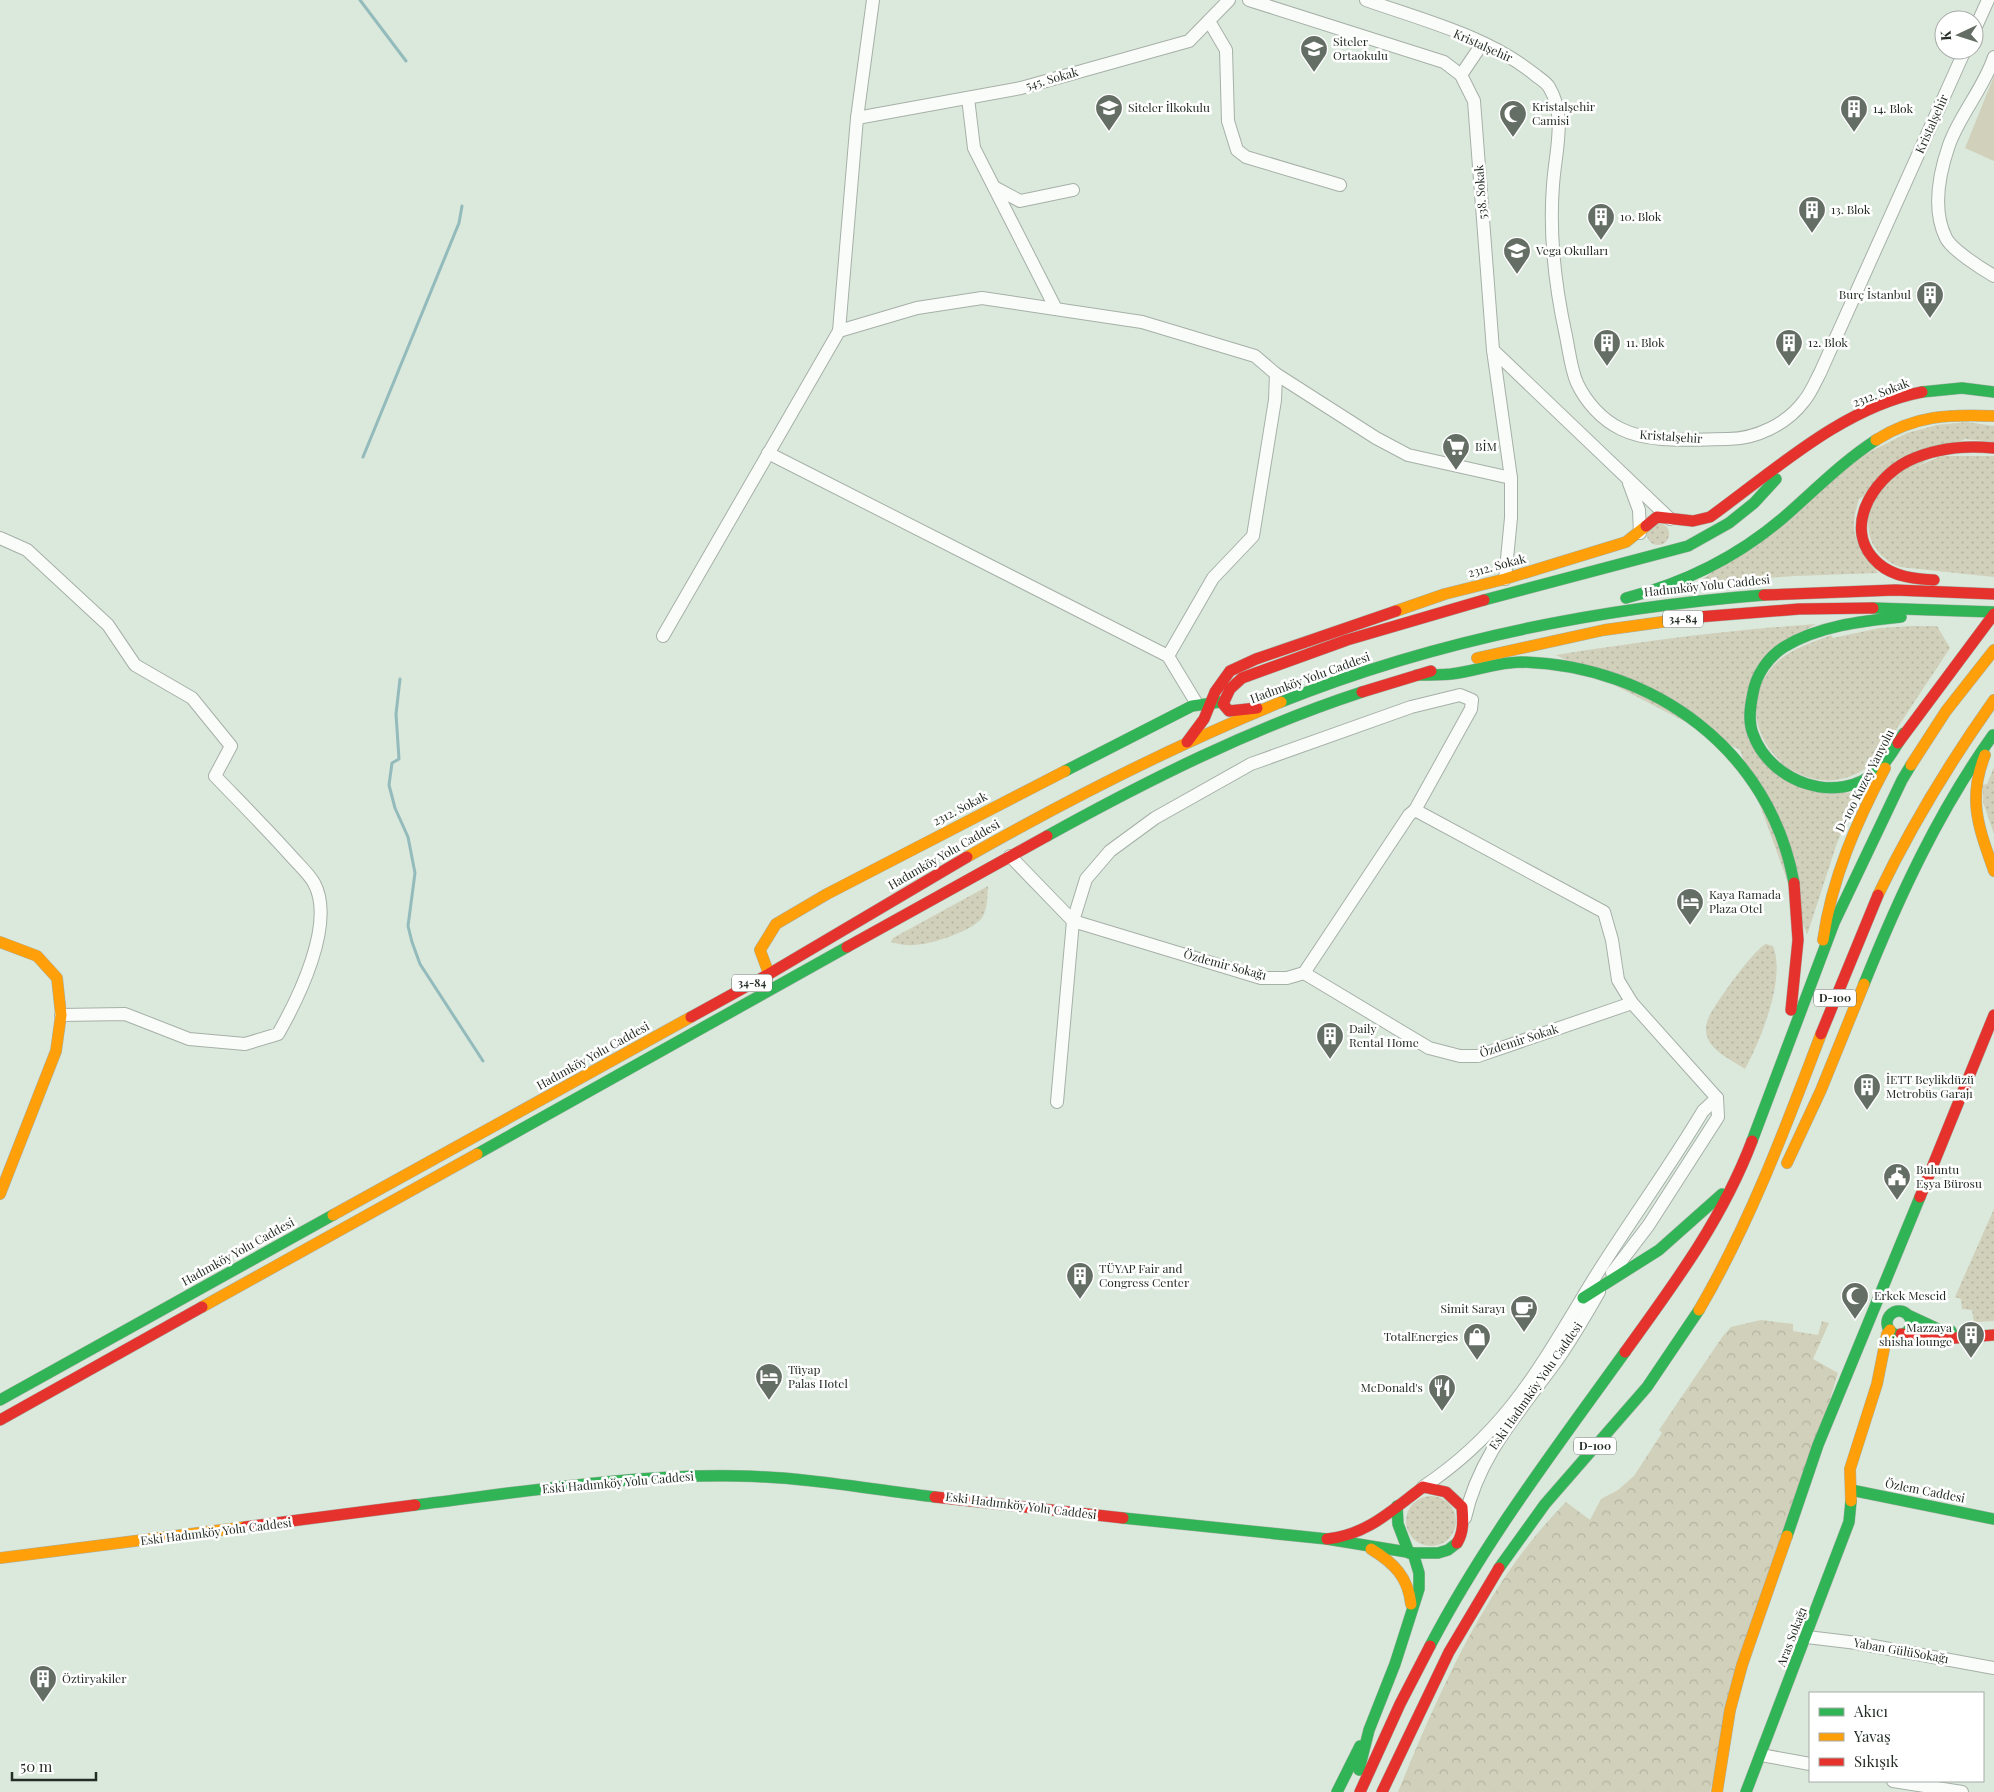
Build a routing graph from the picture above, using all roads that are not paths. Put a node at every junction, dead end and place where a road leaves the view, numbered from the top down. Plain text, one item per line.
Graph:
1 (873, 0) edge
2 (1229, 0) edge
3 (1249, 0) edge
4 (1366, 0) edge
5 (1209, 21) junction
6 (1482, 44) junction
7 (1994, 56) edge
8 (1961, 60) edge
9 (1461, 75) junction
10 (968, 98) junction
11 (857, 118) junction
12 (1340, 185) dead end
13 (994, 188) junction
14 (1073, 190) dead end
15 (1994, 276) edge
16 (1056, 309) junction
17 (839, 332) junction
18 (1493, 350) junction
19 (1276, 374) junction
20 (1994, 392) edge
21 (1994, 416) edge
22 (1994, 448) edge
23 (768, 454) junction
24 (1790, 461) junction
25 (1511, 478) junction
26 (1628, 480) junction
27 (1670, 519) junction
28 (1640, 533) junction
29 (0, 538) edge
30 (1672, 552) junction
31 (1655, 557) junction
32 (1505, 579) junction
33 (1991, 594) edge
34 (1955, 609) junction
35 (1994, 613) edge
36 (1530, 627) junction
37 (663, 636) dead end
38 (1993, 652) edge
39 (1168, 656) junction
40 (1417, 674) junction
41 (1994, 700) edge
42 (1224, 702) junction
43 (1211, 703) junction
44 (1198, 704) junction
45 (1268, 707) junction
46 (1904, 733) junction
47 (1994, 734) edge
48 (1187, 742) junction
49 (1415, 810) junction
50 (1984, 842) junction
51 (1994, 854) edge
52 (1010, 856) junction
53 (1994, 871) edge
54 (1073, 921) junction
55 (0, 942) edge
56 (1822, 957) junction
57 (1304, 973) junction
58 (769, 974) junction
59 (1632, 1003) junction
60 (1994, 1014) edge
61 (61, 1015) junction
62 (1994, 1029) edge
63 (1976, 1059) junction
64 (1783, 1063) junction
65 (1717, 1098) junction
66 (1057, 1102) dead end
67 (1784, 1170) dead end
68 (1735, 1181) junction
69 (0, 1194) edge
70 (1639, 1209) junction
71 (1648, 1226) junction
72 (1739, 1261) dead end
73 (1606, 1282) junction
74 (1878, 1295) junction
75 (1583, 1298) junction
76 (1700, 1308) junction
77 (1906, 1314) junction
78 (1928, 1324) junction
79 (1994, 1328) edge
80 (1894, 1332) junction
81 (1864, 1334) junction
82 (1994, 1335) edge
83 (1919, 1336) junction
84 (1552, 1358) junction
85 (51, 1393) junction
86 (0, 1400) edge
87 (0, 1420) edge
88 (0, 1425) edge
89 (1424, 1487) junction
90 (1851, 1490) junction
91 (1397, 1506) junction
92 (1994, 1519) edge
93 (1464, 1520) junction
94 (1327, 1539) junction
95 (1371, 1549) junction
96 (1411, 1553) junction
97 (0, 1558) edge
98 (1410, 1617) junction
99 (1807, 1637) junction
100 (1430, 1643) junction
101 (1994, 1668) edge
102 (1369, 1730) junction
103 (1761, 1754) junction
104 (1809, 1764) edge
105 (1895, 1785) edge
106 (1337, 1792) edge
107 (1354, 1792) edge
108 (1360, 1792) edge
109 (1382, 1792) edge
110 (1716, 1792) edge
111 (1746, 1792) edge
112 (1962, 1792) edge

1 - 11 street
2 - 5 street, 545. Sokak
3 - 9 street, 538. Sokak
4 - 6 street, Kristalşehir
5 - 10 street, 545. Sokak
5 - 12 street
6 - 8 street, Kristalşehir
6 - 9 street
7 - 15 street
9 - 18 street, 538. Sokak
10 - 11 street, 545. Sokak
10 - 13 street
11 - 17 street
13 - 14 street
13 - 16 street
16 - 17 street
16 - 19 street
17 - 23 street
18 - 25 street, 538. Sokak
18 - 26 street
19 - 25 street
19 - 39 street
20 - 24 main road, 2312. Sokak
21 - 36 main road
22 - 33 main road
23 - 37 street
23 - 39 street
24 - 27 main road, 2312. Sokak
24 - 30 main road, 2312. Sokak
25 - 32 street, 538. Sokak
26 - 27 street
26 - 28 street
27 - 28 main road, 2312. Sokak
27 - 30 main road
28 - 31 main road
28 - 32 main road, 2312. Sokak
29 - 61 street
30 - 31 main road, 2312. Sokak
31 - 42 main road, 2312. Sokak
32 - 43 main road, 2312. Sokak
33 - 36 main road, Hadımköy Yolu Caddesi / 34-84
34 - 35 main road, 34-84
34 - 40 main road, 34-84
34 - 46 main road
35 - 46 main road, D-100 Kuzey Yanyolu
36 - 45 main road, Hadımköy Yolu Caddesi / 34-84
38 - 56 main road, D-100
39 - 44 street
40 - 52 main road, 34-84
40 - 64 main road
41 - 76 main road, D-100
42 - 43 main road, 2312. Sokak
42 - 45 main road, 2312. Sokak
43 - 44 main road, 2312. Sokak
43 - 48 main road, 2312. Sokak
44 - 58 main road, 2312. Sokak
45 - 48 main road, Hadımköy Yolu Caddesi / 34-84
46 - 56 main road, D-100 Kuzey Yanyolu
47 - 50 main road
47 - 67 main road
48 - 58 main road, Hadımköy Yolu Caddesi / 34-84
49 - 54 street
49 - 57 street
49 - 59 street
50 - 51 main road
50 - 53 main road
52 - 54 street, Özdemir Sokağı
52 - 85 main road, 34-84
54 - 57 street, Özdemir Sokağı
54 - 66 street
55 - 61 main road
56 - 64 main road, D-100
57 - 59 street, Özdemir Sokak
58 - 86 main road, Hadımköy Yolu Caddesi / 34-84
59 - 65 street
60 - 63 main road
61 - 69 main road
62 - 63 main road
63 - 74 main road
64 - 68 main road, D-100
65 - 70 street, Eski Hadımköy Yolu Caddesi
65 - 71 street, Eski Hadımköy Yolu Caddesi
68 - 73 main road
68 - 100 main road, D-100
70 - 71 street
70 - 75 street, Eski Hadımköy Yolu Caddesi
71 - 73 street, Eski Hadımköy Yolu Caddesi
72 - 76 main road
73 - 75 main road
73 - 84 street, Eski Hadımköy Yolu Caddesi
74 - 77 main road
74 - 81 main road
75 - 84 street, Eski Hadımköy Yolu Caddesi
76 - 109 main road, D-100
77 - 78 main road
77 - 80 main road
77 - 80 main road
78 - 79 main road
78 - 83 main road
80 - 81 main road
80 - 83 main road
80 - 90 main road, Aras Sokağı
81 - 110 main road
82 - 83 main road
84 - 89 street, Eski Hadımköy Yolu Caddesi
84 - 93 street, Eski Hadımköy Yolu Caddesi
85 - 87 main road, 34-84
85 - 88 main road
89 - 91 main road, Eski Hadımköy Yolu Caddesi
89 - 93 main road
90 - 92 main road, Özlem Caddesi
90 - 99 main road, Aras Sokağı
91 - 94 main road, Eski Hadımköy Yolu Caddesi
91 - 96 main road
93 - 96 main road, Eski Hadımköy Yolu Caddesi
94 - 95 main road, Eski Hadımköy Yolu Caddesi
94 - 97 main road, Eski Hadımköy Yolu Caddesi
95 - 96 main road, Eski Hadımköy Yolu Caddesi
95 - 98 main road
96 - 98 main road
98 - 102 main road
99 - 101 street, Yaban GülüSokağı
99 - 103 main road, Aras Sokağı
100 - 102 main road
100 - 108 main road, D-100
102 - 106 main road
102 - 107 main road
103 - 104 street
103 - 111 main road, Aras Sokağı
105 - 112 street

